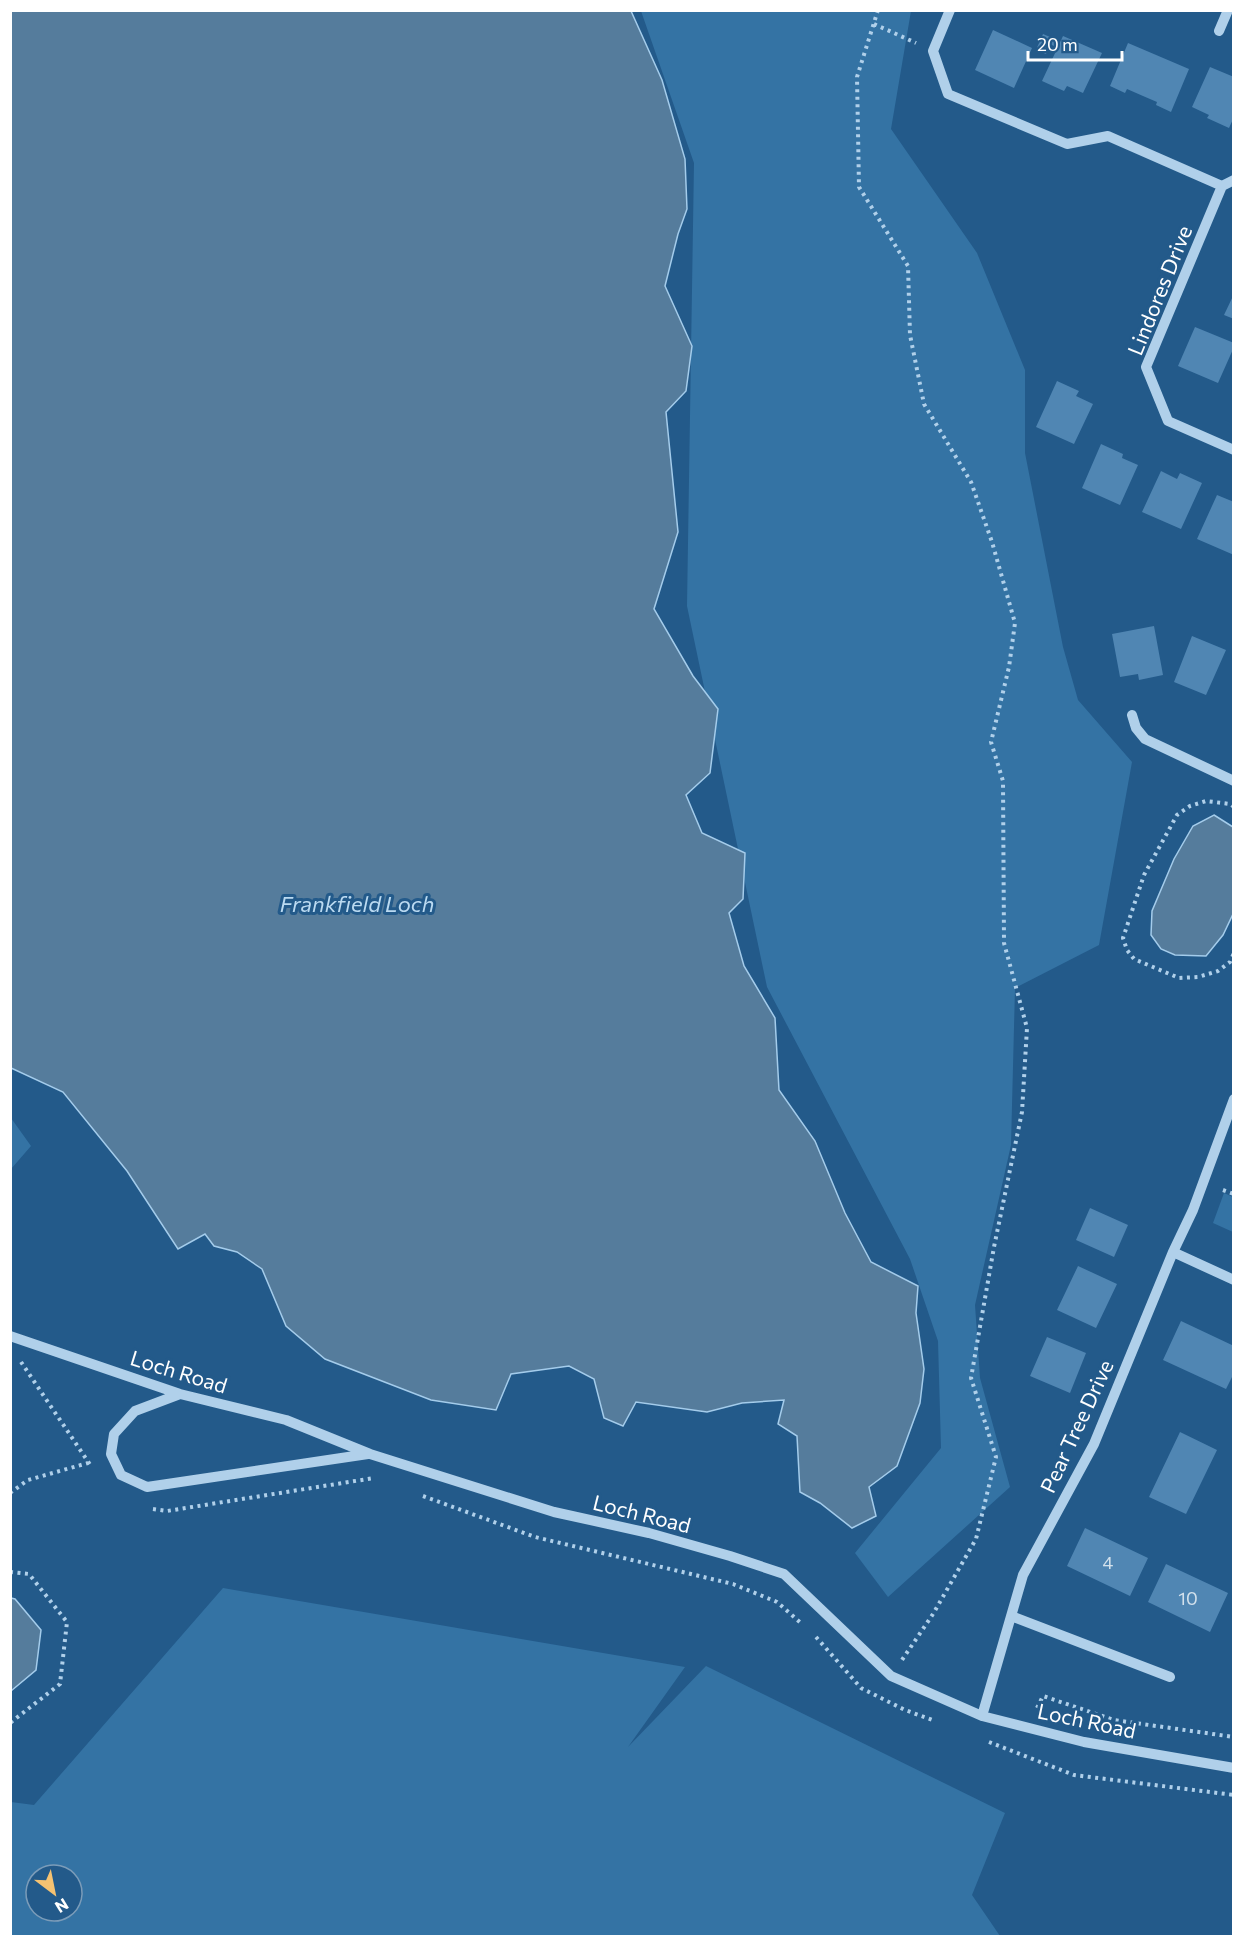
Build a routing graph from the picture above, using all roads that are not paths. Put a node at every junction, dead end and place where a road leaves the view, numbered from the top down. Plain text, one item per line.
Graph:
1 (950, 10) edge
2 (1228, 10) edge
3 (1219, 31) dead end
4 (1233, 180) edge
5 (1222, 186) junction
6 (1233, 450) edge
7 (1132, 716) dead end
8 (1233, 781) edge
9 (1233, 1099) edge
10 (1173, 1252) junction
11 (1233, 1280) edge
12 (10, 1336) edge
13 (180, 1394) junction
14 (370, 1454) junction
15 (1011, 1616) junction
16 (1170, 1677) dead end
17 (982, 1716) junction
18 (1233, 1768) edge

1 - 5 street
2 - 3 street
4 - 5 street
5 - 6 street, Lindores Drive
7 - 8 street
9 - 10 street, Pear Tree Drive
10 - 11 street
10 - 15 street, Pear Tree Drive
12 - 13 street, Loch Road
13 - 14 street, Loch Road
13 - 14 street
14 - 17 street, Loch Road
15 - 16 street
15 - 17 street, Pear Tree Drive
17 - 18 street, Loch Road

